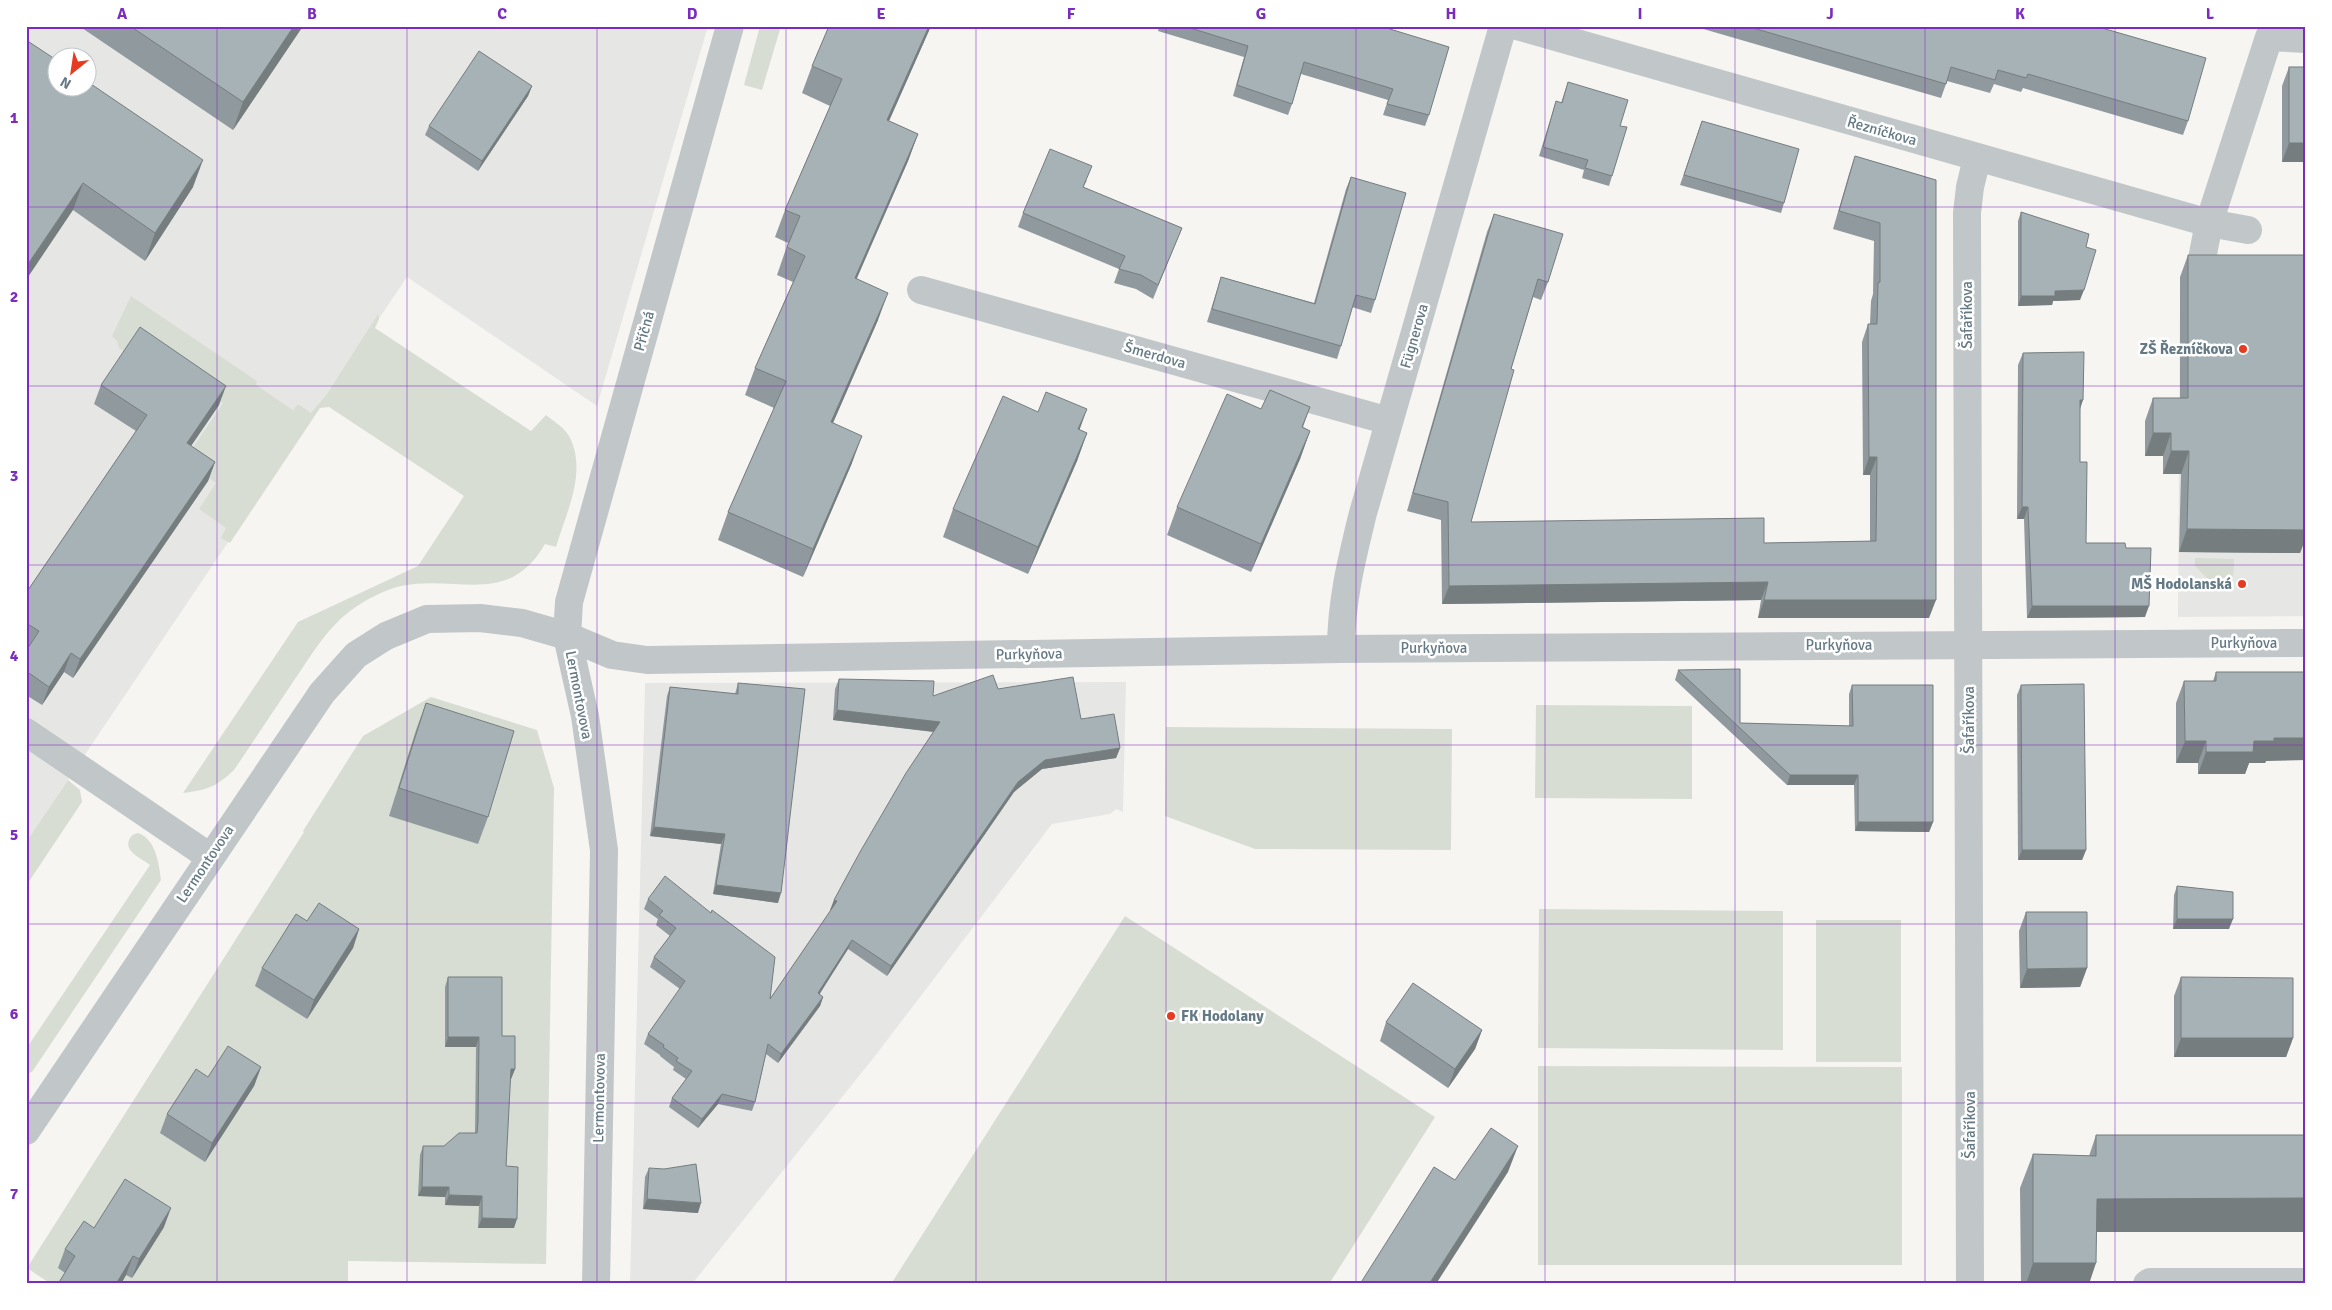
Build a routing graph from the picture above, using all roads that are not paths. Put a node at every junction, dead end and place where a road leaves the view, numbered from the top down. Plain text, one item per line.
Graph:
1 (730, 26) edge
2 (1503, 26) edge
3 (1516, 26) edge
4 (2306, 39) edge
5 (1978, 158) junction
6 (2209, 223) junction
7 (2248, 230) dead end
8 (2202, 259) edge
9 (921, 290) dead end
10 (1389, 421) junction
11 (567, 636) junction
12 (2306, 643) edge
13 (1968, 644) junction
14 (1341, 649) junction
15 (26, 732) edge
16 (210, 857) junction
17 (26, 1131) edge
18 (2306, 1282) edge
19 (596, 1284) edge
20 (1970, 1284) edge
21 (2147, 1284) edge

1 - 11 street, Příčná
2 - 10 street, Fügnerova
3 - 5 street, Řezníčkova
4 - 6 street
5 - 6 street, Řezníčkova
5 - 13 street, Šafaříkova
6 - 7 street, Řezníčkova
6 - 8 street
9 - 10 street, Šmerdova
10 - 14 street, Fügnerova
11 - 14 street, Purkyňova
11 - 16 street, Lermontovova
11 - 19 street, Lermontovova
12 - 13 street, Purkyňova
13 - 14 street, Purkyňova
13 - 20 street, Šafaříkova
15 - 16 street
16 - 17 street, Lermontovova
18 - 21 street

